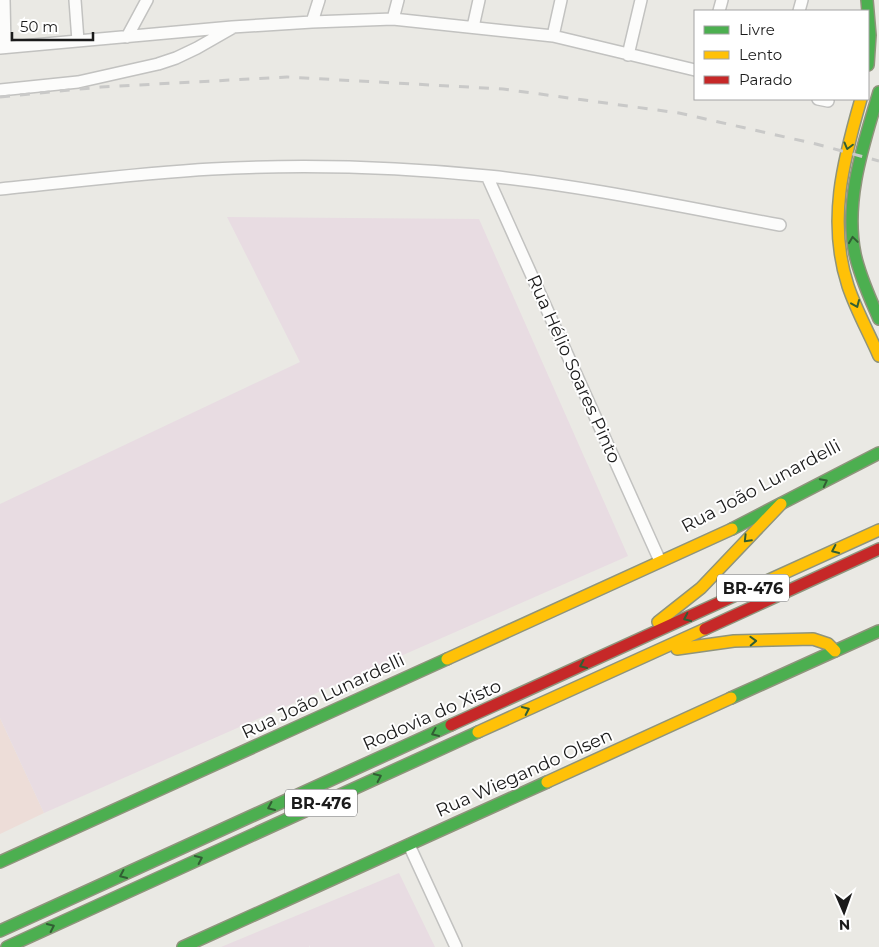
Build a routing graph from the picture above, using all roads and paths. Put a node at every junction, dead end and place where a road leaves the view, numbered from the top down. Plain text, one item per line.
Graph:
1 (4, 0) edge
2 (75, 0) edge
3 (147, 0) edge
4 (319, 0) edge
5 (398, 0) edge
6 (478, 0) edge
7 (561, 0) edge
8 (641, 0) edge
9 (393, 19) junction
10 (312, 22) junction
11 (869, 23) edge
12 (232, 27) junction
13 (473, 27) junction
14 (553, 36) junction
15 (127, 37) junction
16 (78, 41) junction
17 (2, 47) edge
18 (869, 50) edge
19 (628, 55) junction
20 (694, 70) edge
21 (0, 90) edge
22 (879, 92) edge
23 (861, 100) edge
24 (487, 176) junction
25 (0, 189) edge
26 (780, 225) dead end
27 (879, 319) edge
28 (879, 356) edge
29 (879, 442) edge
30 (879, 453) edge
31 (779, 499) junction
32 (879, 530) edge
33 (879, 549) edge
34 (660, 561) junction
35 (879, 631) edge
36 (627, 645) junction
37 (835, 651) junction
38 (636, 660) junction
39 (409, 844) junction
40 (0, 862) edge
41 (0, 931) edge
42 (7, 947) edge
43 (184, 947) edge
44 (456, 947) edge

1 - 17 street
2 - 16 street
3 - 15 street
4 - 10 street
5 - 9 street
6 - 13 street
7 - 14 street
8 - 19 street
9 - 10 street
9 - 13 street
10 - 12 street
11 - 18 main road
12 - 15 street
12 - 21 street
13 - 14 street
14 - 19 street
15 - 16 street
16 - 17 street
19 - 20 street
27 -> 22 main road
23 -> 28 main road
24 - 25 street
24 - 26 street
24 - 34 street, Rua Hélio Soares Pinto
29 - 31 main road, Rua João Lunardelli
31 -> 30 main road, Rua João Lunardelli
31 - 34 main road, Rua João Lunardelli
31 -> 36 main road
32 -> 36 main road, Rodovia do Xisto / BR-476
33 - 38 main road, Rodovia do Xisto / BR-476
34 - 40 main road, Rua João Lunardelli
35 - 37 main road, Rua Wiegando Olsen
36 -> 41 main road, Rodovia do Xisto / BR-476
38 -> 37 main road
37 - 39 main road, Rua Wiegando Olsen
42 -> 38 main road, Rodovia do Xisto / BR-476
39 - 43 main road, Rua Wiegando Olsen
39 - 44 street

